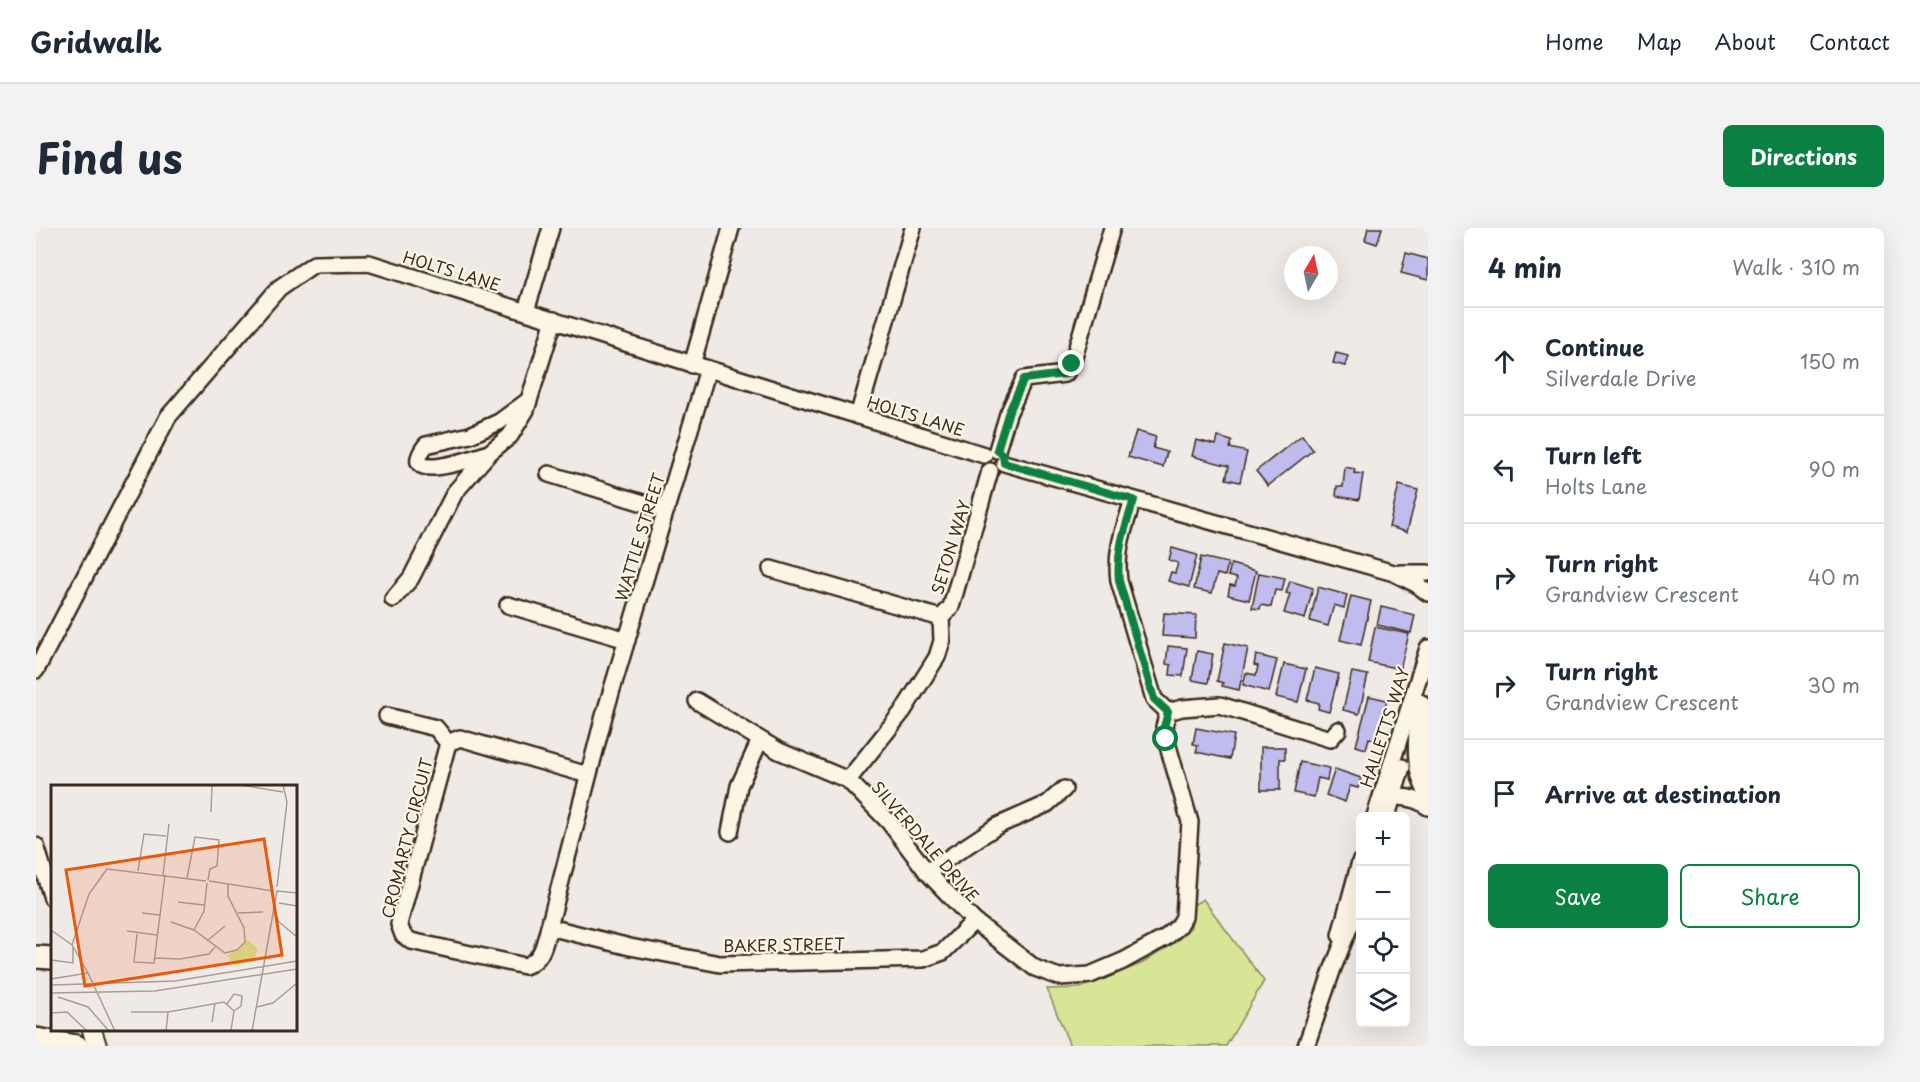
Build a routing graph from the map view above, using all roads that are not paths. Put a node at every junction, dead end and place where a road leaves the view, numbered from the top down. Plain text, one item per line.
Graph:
1 (551, 228) edge
2 (731, 228) edge
3 (913, 228) edge
4 (1112, 228) edge
5 (526, 311) junction
6 (554, 320) junction
7 (692, 365) junction
8 (708, 369) junction
9 (529, 400) junction
10 (858, 416) junction
11 (489, 453) junction
12 (995, 456) junction
13 (549, 474) dead end
14 (1134, 500) junction
15 (666, 510) junction
16 (771, 569) dead end
17 (1394, 573) junction
18 (1428, 573) edge
19 (1428, 593) edge
20 (393, 599) dead end
21 (508, 605) dead end
22 (941, 618) junction
23 (627, 640) junction
24 (1428, 648) edge
25 (36, 670) edge
26 (1428, 675) edge
27 (697, 701) dead end
28 (1419, 705) junction
29 (1168, 712) junction
30 (387, 716) dead end
31 (604, 716) joint
32 (1333, 739) dead end
33 (760, 740) junction
34 (448, 743) junction
35 (588, 775) junction
36 (848, 780) junction
37 (1064, 789) dead end
38 (1428, 789) edge
39 (1386, 799) junction
40 (1428, 807) edge
41 (1378, 812) edge
42 (1387, 812) edge
43 (730, 832) dead end
44 (36, 846) edge
45 (1359, 866) edge
46 (927, 872) junction
47 (51, 895) edge
48 (1356, 911) edge
49 (974, 921) junction
50 (549, 927) junction
51 (36, 957) edge
52 (51, 958) edge
53 (1334, 968) junction
54 (93, 1031) edge
55 (36, 1039) edge
56 (77, 1046) edge
57 (97, 1046) edge
58 (1306, 1046) edge

1 - 5 street
2 - 7 street
3 - 10 street
4 - 12 street
5 - 6 street, HOLTS LANE
5 - 25 street, HOLTS LANE
6 - 7 street, HOLTS LANE
6 - 9 street
7 - 8 street, HOLTS LANE
8 - 10 street, HOLTS LANE
8 - 15 street, WATTLE STREET
9 - 11 street
9 - 11 street
10 - 12 street, HOLTS LANE
11 - 20 street
12 - 14 street, HOLTS LANE
12 - 22 street, SETON WAY
13 - 15 street
14 - 17 street, HOLTS LANE
14 - 29 street
15 - 23 street, WATTLE STREET
16 - 22 street
17 - 18 street, HOLTS LANE
17 - 19 street, HOLTS LANE
21 - 23 street
22 - 36 street, SETON WAY
23 - 31 street, WATTLE STREET
24 - 39 street, HALLETTS WAY
26 - 28 street, HALLETTS WAY
27 - 33 street, SILVERDALE DRIVE
28 - 38 highway
28 - 39 street, HALLETTS WAY
29 - 32 street
29 - 49 street, SILVERDALE DRIVE
30 - 34 street
31 - 35 street, CROMARTY CIRCUIT
33 - 36 street, SILVERDALE DRIVE
33 - 43 street
34 - 35 street, CROMARTY CIRCUIT
34 - 50 street, CROMARTY CIRCUIT
35 - 50 street, CROMARTY CIRCUIT
36 - 46 street, SILVERDALE DRIVE
37 - 46 street
39 - 40 street
39 - 41 street, HALLETTS WAY
39 - 42 street, HALLETTS WAY
44 - 47 street
45 - 53 street
46 - 49 street, SILVERDALE DRIVE
48 - 53 street
49 - 50 street, BAKER STREET
51 - 52 highway
53 - 58 street
54 - 57 main road
55 - 56 highway

